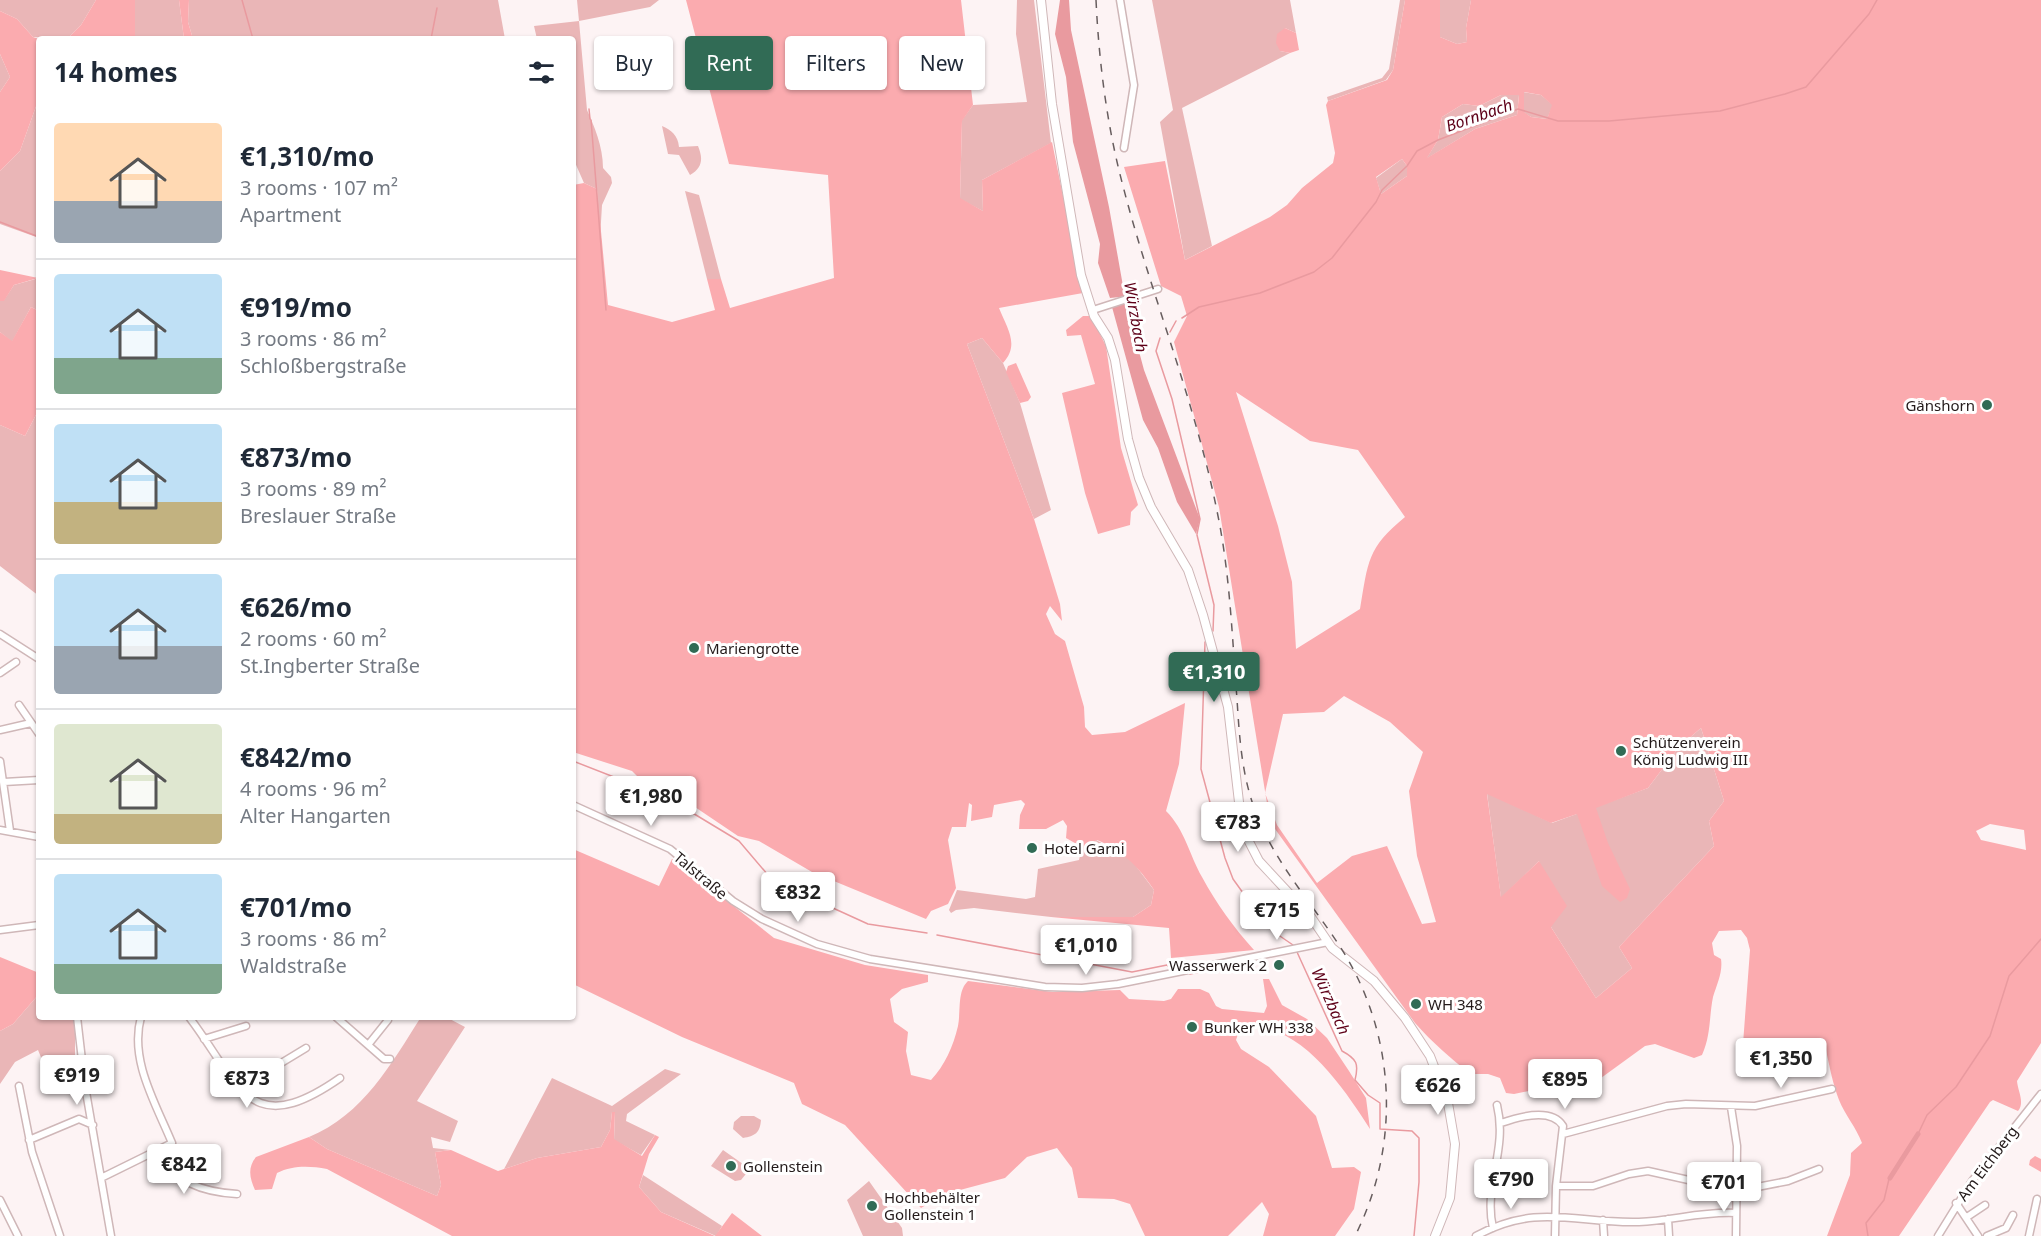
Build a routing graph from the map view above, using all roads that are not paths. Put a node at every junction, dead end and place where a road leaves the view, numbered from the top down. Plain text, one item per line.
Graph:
1 (1041, 0) edge
2 (1120, 0) edge
3 (1124, 148) dead end
4 (1158, 289) dead end
5 (1093, 310) junction
6 (0, 634) edge
7 (36, 657) edge
8 (16, 662) dead end
9 (0, 673) edge
10 (19, 705) dead end
11 (31, 723) junction
12 (0, 730) edge
13 (36, 730) edge
14 (0, 761) edge
15 (36, 780) edge
16 (4, 782) junction
17 (576, 806) edge
18 (0, 830) edge
19 (10, 831) junction
20 (36, 836) edge
21 (36, 925) edge
22 (0, 930) edge
23 (1328, 942) junction
24 (77, 1020) edge
25 (141, 1020) edge
26 (191, 1020) edge
27 (339, 1020) edge
28 (388, 1020) dead end
29 (246, 1026) dead end
30 (204, 1039) junction
31 (368, 1045) junction
32 (306, 1048) dead end
33 (390, 1059) dead end
34 (340, 1078) dead end
35 (233, 1081) junction
36 (19, 1086) dead end
37 (1832, 1089) dead end
38 (2041, 1094) edge
39 (1497, 1105) dead end
40 (1731, 1107) junction
41 (1501, 1123) junction
42 (93, 1125) junction
43 (1563, 1134) junction
44 (29, 1140) junction
45 (153, 1152) junction
46 (1819, 1169) dead end
47 (101, 1178) junction
48 (1556, 1186) junction
49 (1737, 1190) junction
50 (237, 1194) dead end
51 (2037, 1198) dead end
52 (0, 1200) edge
53 (1956, 1203) junction
54 (1985, 1205) dead end
55 (1736, 1213) junction
56 (1555, 1215) junction
57 (2013, 1215) dead end
58 (1967, 1217) junction
59 (1668, 1218) junction
60 (1603, 1220) junction
61 (1493, 1228) junction
62 (18, 1236) edge
63 (60, 1236) edge
64 (111, 1236) edge
65 (1435, 1236) edge
66 (1476, 1236) edge
67 (1555, 1236) edge
68 (1604, 1236) edge
69 (1669, 1236) edge
70 (1736, 1236) edge
71 (1938, 1236) edge
72 (1978, 1236) edge
73 (1987, 1236) edge
74 (2029, 1236) edge

1 - 5 main road
2 - 3 street
4 - 5 street
5 - 23 main road
6 - 7 street
8 - 9 street
10 - 11 street
11 - 12 street
11 - 13 street
14 - 16 street
15 - 16 street
16 - 19 street
17 - 23 street, Talstraße
18 - 19 street
19 - 20 street
21 - 22 street
23 - 65 main road
24 - 42 street
25 - 45 street
26 - 30 street
27 - 31 street
28 - 31 street
29 - 30 street
30 - 35 street
31 - 33 street
32 - 35 street
34 - 35 street
36 - 44 street
37 - 40 street
38 - 53 street, Am Eichberg
39 - 41 street
40 - 43 street
40 - 49 street
41 - 43 street
41 - 61 street
42 - 44 street
42 - 47 street
43 - 48 street
44 - 63 street
45 - 47 street
45 - 50 street
46 - 49 street
47 - 64 street
48 - 49 street
48 - 56 street
49 - 55 street
51 - 74 street
52 - 62 street
53 - 58 street
53 - 71 street, Am Eichberg
54 - 58 street
55 - 59 street
55 - 70 street
56 - 60 street
56 - 61 street
56 - 67 street
57 - 73 street
58 - 72 street
59 - 60 street
59 - 69 street
60 - 68 street
61 - 66 street

